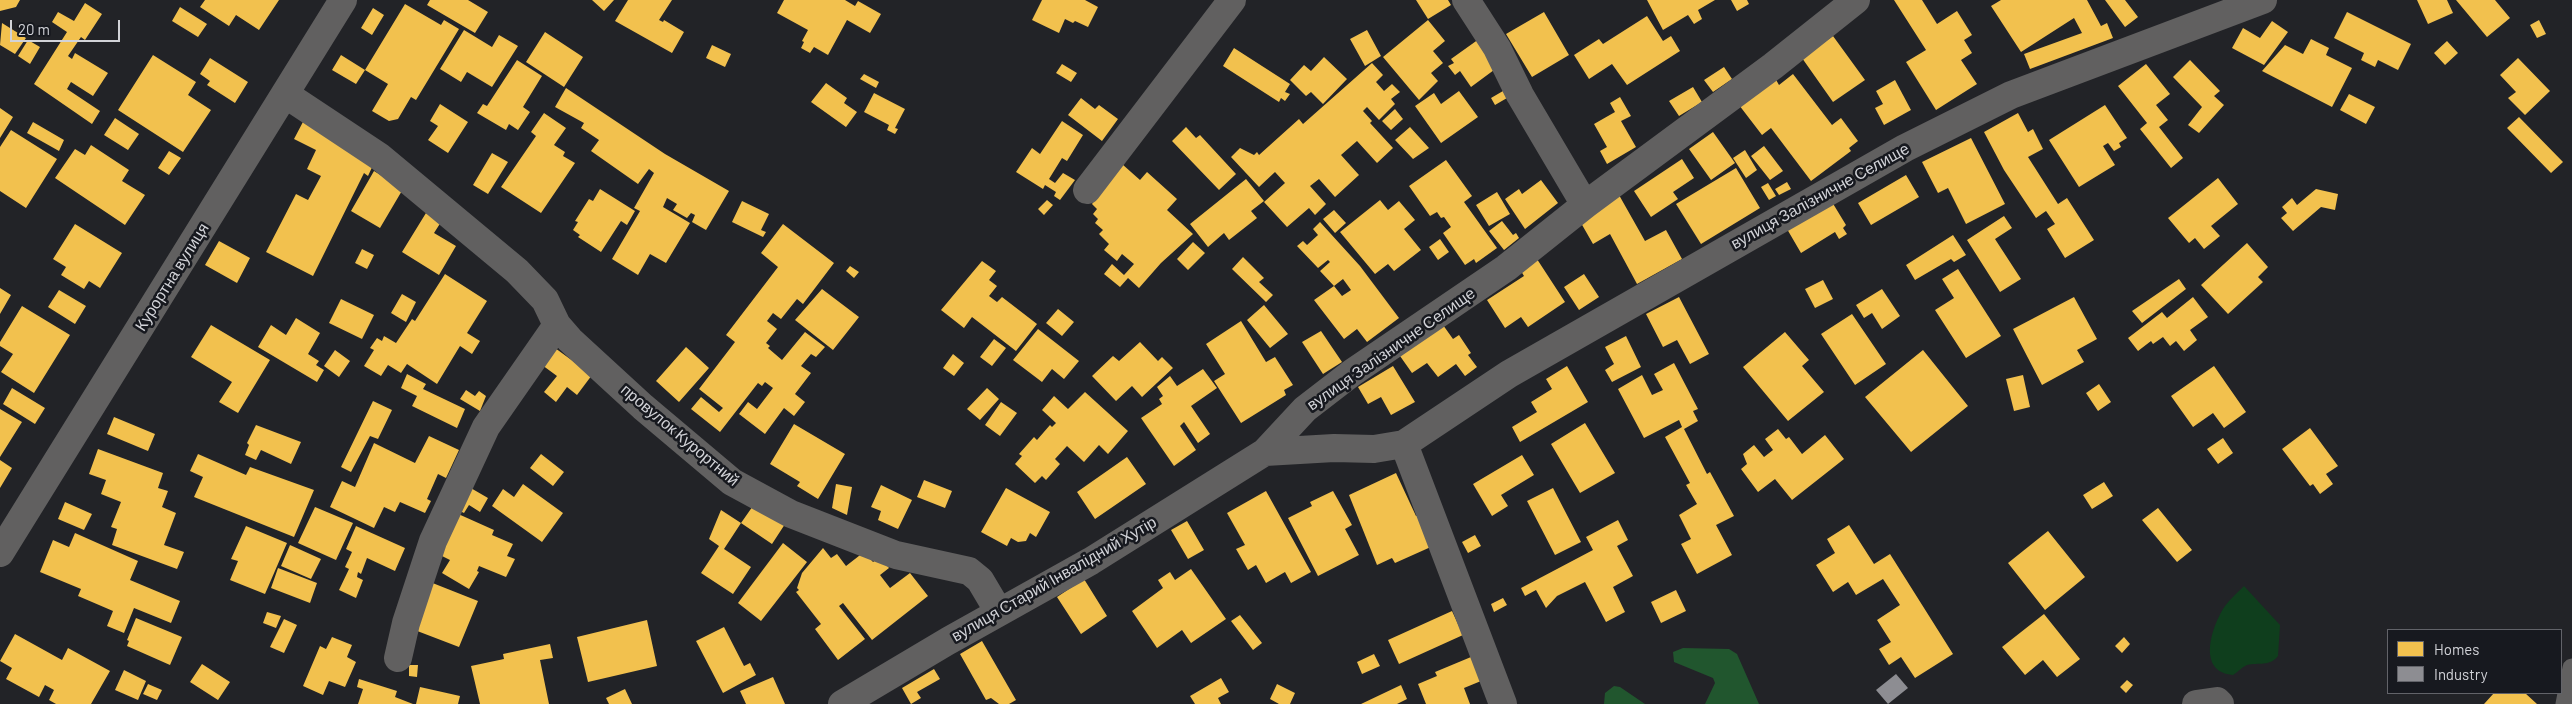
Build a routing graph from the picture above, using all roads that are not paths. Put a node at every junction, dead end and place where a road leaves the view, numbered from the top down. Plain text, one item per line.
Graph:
1 (342, 0) edge
2 (1232, 0) edge
3 (1466, 0) edge
4 (1856, 0) edge
5 (2263, 0) edge
6 (285, 94) junction
7 (1087, 190) dead end
8 (1585, 205) junction
9 (557, 324) junction
10 (1404, 444) junction
11 (1266, 452) junction
12 (0, 553) edge
13 (999, 612) junction
14 (398, 658) dead end
15 (2572, 668) edge
16 (842, 704) edge
17 (1503, 704) edge
18 (2196, 704) edge
19 (2220, 704) edge
20 (2565, 704) edge

1 - 6 street, Курортна вулиця
2 - 7 street
3 - 8 street
4 - 8 street, вулиця Залізничне Селище
5 - 10 street, вулиця Залізничне Селище
6 - 9 street, провулок Курортний
6 - 12 street, Курортна вулиця
8 - 11 street, вулиця Залізничне Селище
9 - 13 street, провулок Курортний
9 - 14 street
10 - 11 street, вулиця Залізничне Селище
10 - 17 street
11 - 13 street, вулиця Старий Інвалідний Хутір
13 - 16 street, вулиця Старий Інвалідний Хутір
15 - 20 lane
18 - 19 street

